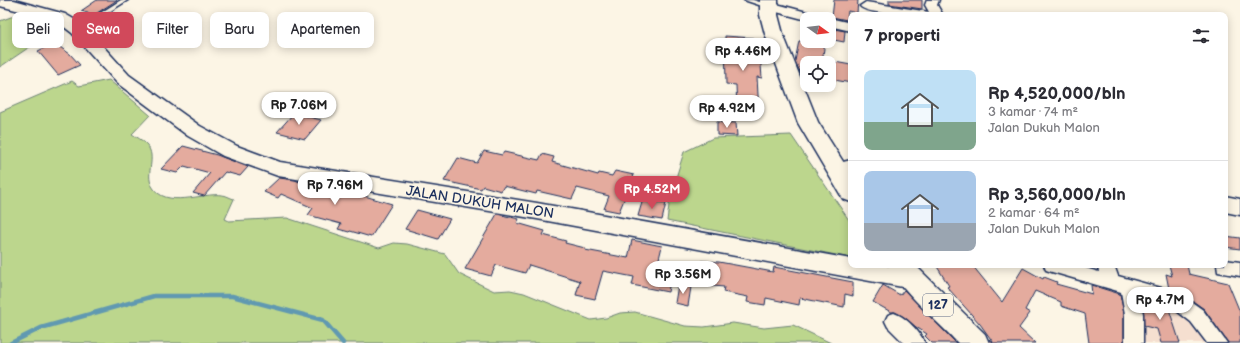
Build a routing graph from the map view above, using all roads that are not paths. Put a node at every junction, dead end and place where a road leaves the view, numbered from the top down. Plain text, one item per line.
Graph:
1 (125, 0) edge
2 (747, 0) edge
3 (933, 0) edge
4 (0, 1) edge
5 (769, 3) edge
6 (864, 7) edge
7 (106, 12) edge
8 (903, 12) edge
9 (935, 12) edge
10 (800, 13) edge
11 (836, 24) edge
12 (72, 25) edge
13 (848, 26) edge
14 (95, 48) edge
15 (844, 168) edge
16 (848, 182) edge
17 (1228, 205) edge
18 (1240, 207) edge
19 (848, 263) edge
20 (877, 268) edge
21 (1069, 268) edge
22 (1107, 268) edge
23 (1086, 271) edge
24 (907, 273) edge
25 (1111, 283) junction
26 (1129, 287) junction
27 (894, 321) dead end
28 (916, 343) edge
29 (976, 343) edge
30 (1134, 343) edge
31 (1218, 343) edge

1 - 7 lane
2 - 5 lane
3 - 9 street
4 - 12 street, JALAN DUKUH MALON
5 - 10 street
5 - 15 main road
6 - 8 street
11 - 13 street
14 - 19 street, JALAN DUKUH MALON
15 - 16 main road
17 - 18 street
20 - 24 street, JALAN DUKUH MALON
21 - 23 street
22 - 25 street
23 - 25 street
24 - 29 main road, 127
25 - 26 street
26 - 30 street
26 - 31 street
27 - 28 street

